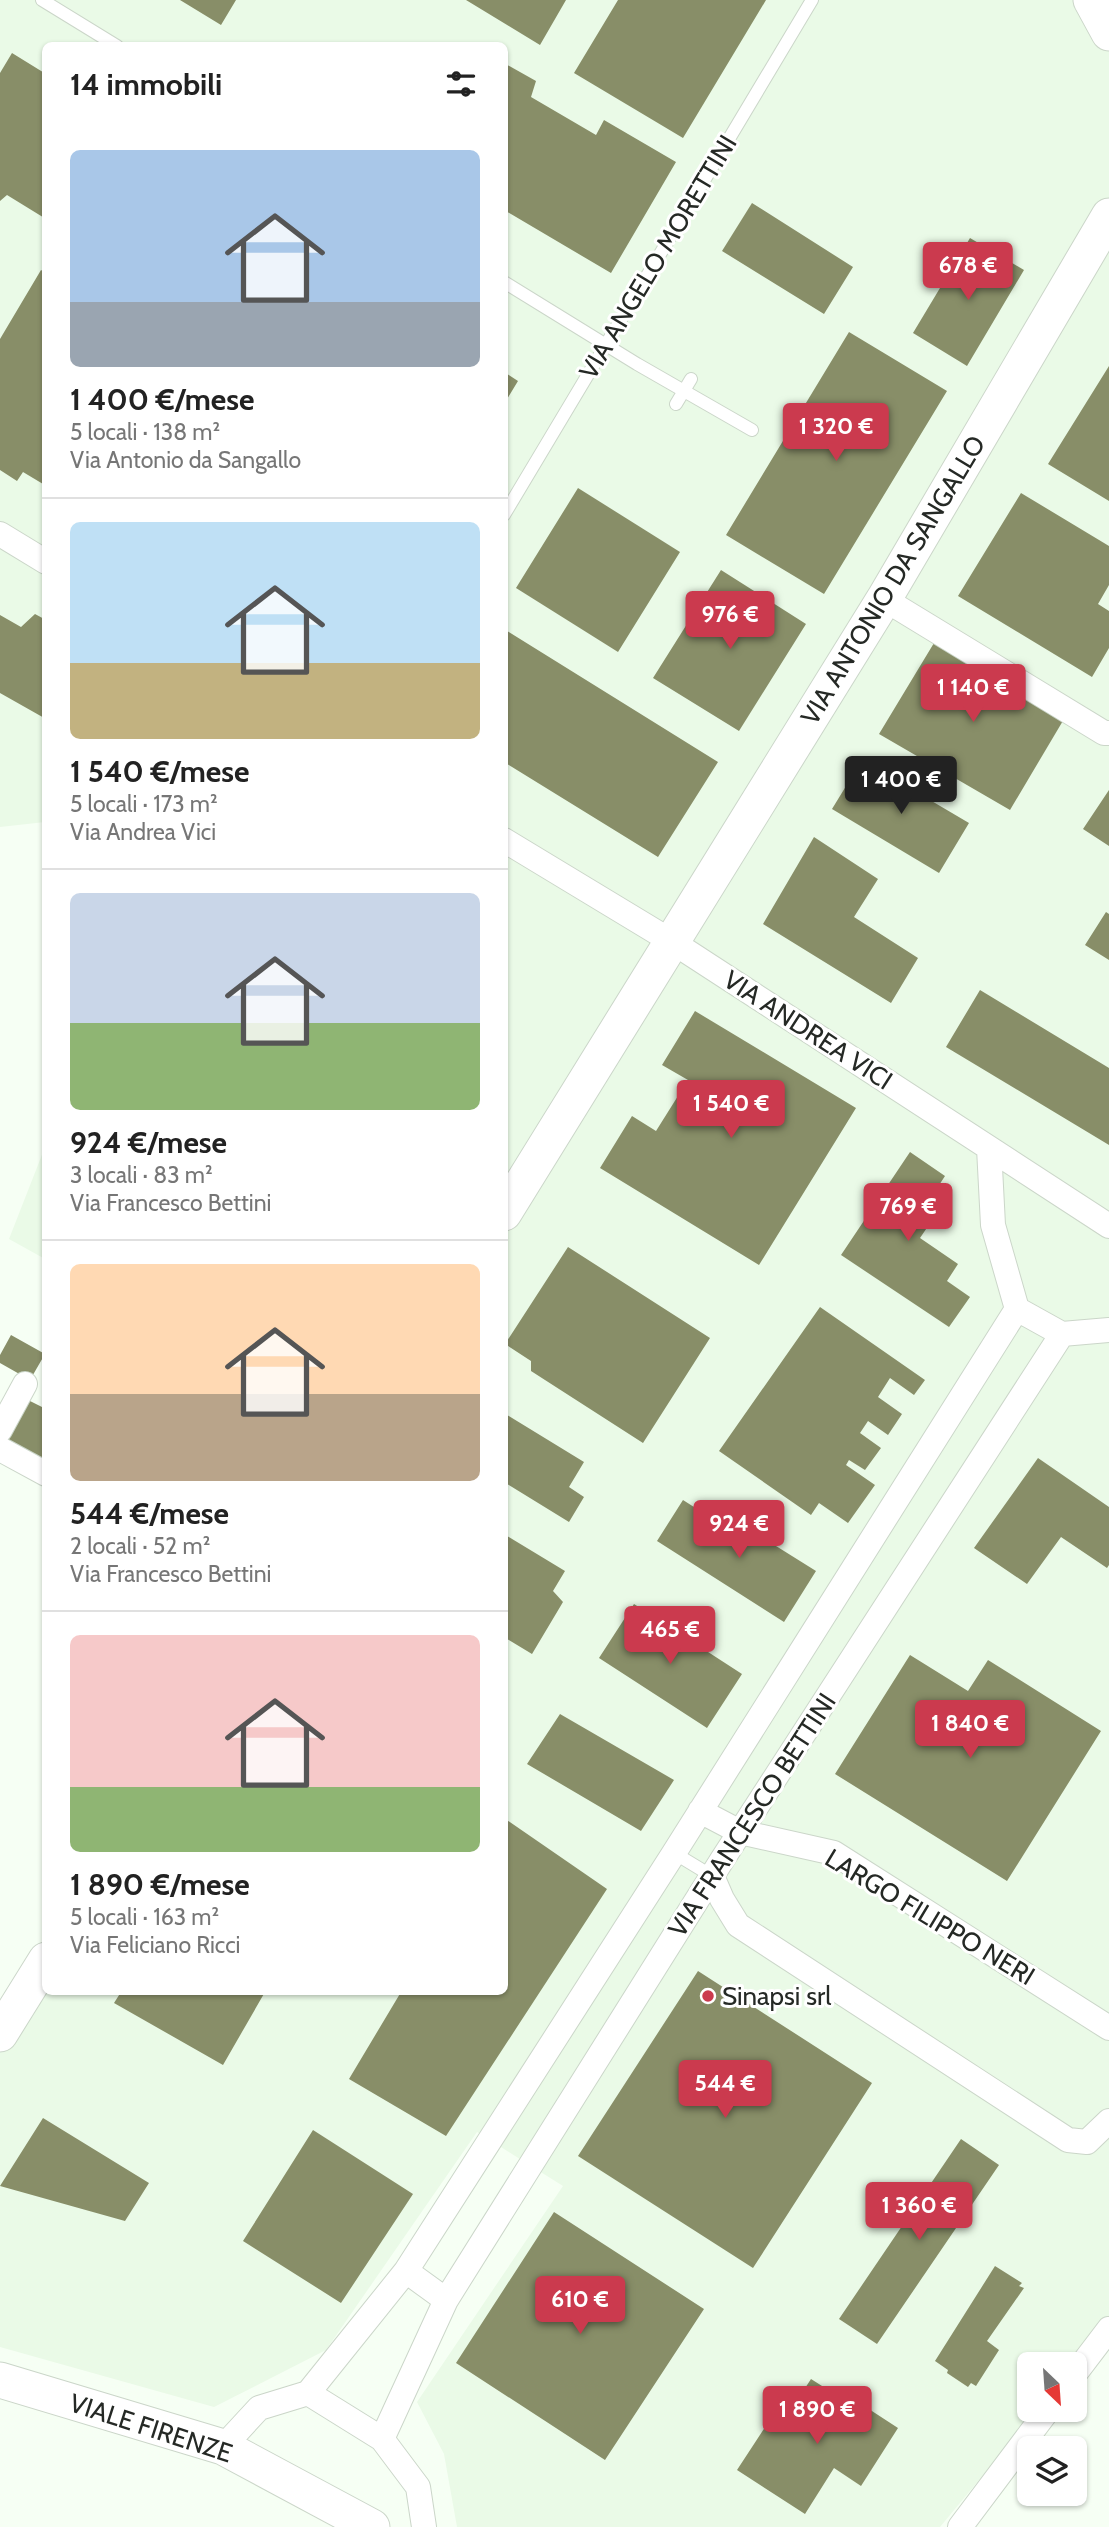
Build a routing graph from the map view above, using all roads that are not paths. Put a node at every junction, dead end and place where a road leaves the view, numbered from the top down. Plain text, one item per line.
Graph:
1 (42, 0) edge
2 (812, 0) edge
3 (1091, 0) edge
4 (1109, 33) edge
5 (110, 42) edge
6 (1109, 216) edge
7 (508, 284) edge
8 (606, 344) junction
9 (691, 379) dead end
10 (684, 390) junction
11 (676, 404) dead end
12 (752, 430) dead end
13 (508, 508) edge
14 (0, 534) edge
15 (42, 560) edge
16 (884, 599) junction
17 (1109, 733) edge
18 (508, 842) edge
19 (671, 941) junction
20 (989, 1148) junction
21 (508, 1206) edge
22 (1109, 1226) edge
23 (1017, 1309) junction
24 (1109, 1330) edge
25 (1062, 1334) junction
26 (25, 1384) dead end
27 (0, 1430) edge
28 (0, 1449) edge
29 (42, 1472) edge
30 (700, 1811) junction
31 (740, 1832) junction
32 (674, 1853) junction
33 (712, 1876) junction
34 (42, 1966) edge
35 (1109, 2028) edge
36 (0, 2034) edge
37 (1109, 2121) edge
38 (406, 2270) junction
39 (446, 2300) junction
40 (1109, 2329) edge
41 (1087, 2358) edge
42 (0, 2380) edge
43 (308, 2393) junction
44 (1039, 2422) edge
45 (382, 2438) junction
46 (223, 2447) junction
47 (372, 2527) edge
48 (424, 2527) edge
49 (960, 2527) edge

1 - 5 lane
2 - 8 lane, VIA ANGELO MORETTINI
3 - 4 street
6 - 16 street, VIA ANTONIO DA SANGALLO
7 - 8 lane
8 - 10 lane
8 - 13 lane, VIA ANGELO MORETTINI
9 - 10 lane
10 - 11 lane
10 - 12 lane
14 - 15 street
16 - 17 street
16 - 19 street, VIA ANTONIO DA SANGALLO
18 - 19 street, VIA ANDREA VICI
19 - 20 street, VIA ANDREA VICI
19 - 21 street, VIA ANTONIO DA SANGALLO
20 - 22 street, VIA ANDREA VICI
20 - 23 street
23 - 25 street
23 - 30 street, VIA FRANCESCO BETTINI
24 - 25 street
25 - 31 street, VIA FRANCESCO BETTINI
26 - 27 street
28 - 29 street
30 - 31 street, LARGO FILIPPO NERI
30 - 32 street, VIA FRANCESCO BETTINI
31 - 33 street, VIA FRANCESCO BETTINI
31 - 35 street, LARGO FILIPPO NERI
32 - 33 lane
32 - 38 street, VIA FRANCESCO BETTINI
33 - 37 street
33 - 39 street, VIA FRANCESCO BETTINI
34 - 36 street
38 - 39 street
38 - 43 street, VIA FRANCESCO BETTINI
39 - 45 street, VIA FRANCESCO BETTINI
40 - 41 street
42 - 46 street, VIALE FIRENZE
43 - 45 street
43 - 46 street
44 - 49 street
45 - 48 street
46 - 47 street, VIALE FIRENZE

